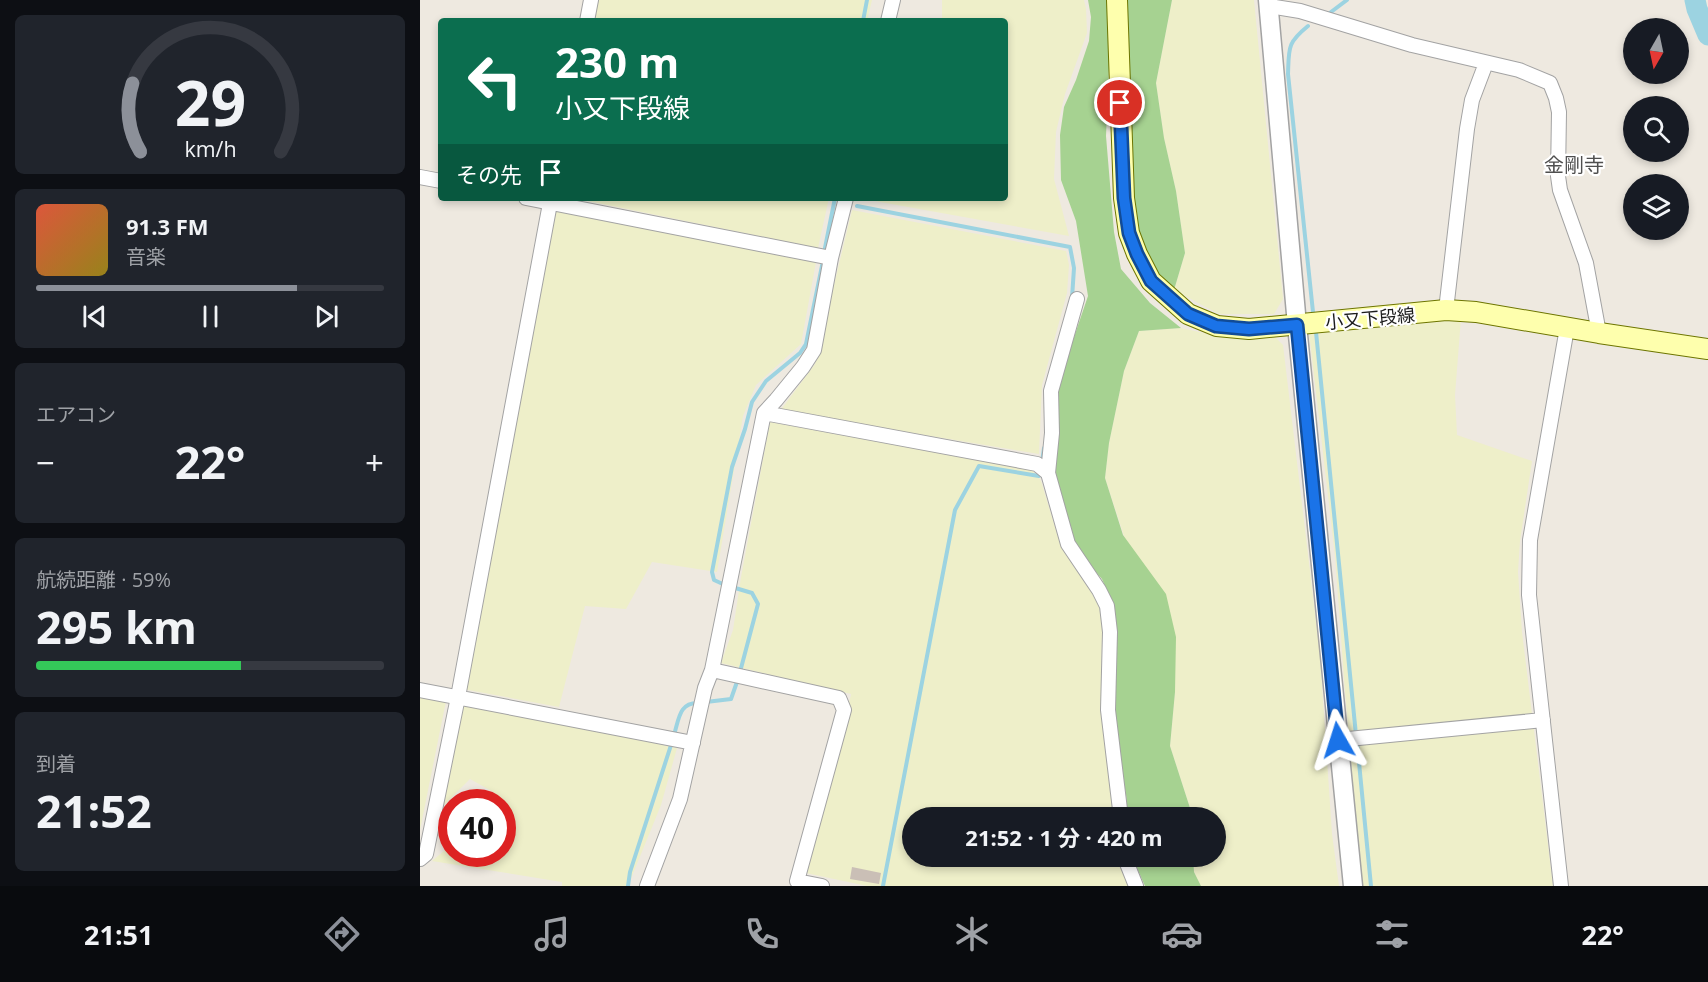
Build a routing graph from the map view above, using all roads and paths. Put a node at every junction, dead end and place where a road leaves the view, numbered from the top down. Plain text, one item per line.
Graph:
1 (591, 0) edge
2 (893, 0) edge
3 (1117, 0) edge
4 (1269, 3) edge
5 (587, 18) edge
6 (889, 18) edge
7 (1486, 63) junction
8 (420, 177) edge
9 (438, 180) edge
10 (550, 201) edge
11 (555, 201) edge
12 (845, 201) edge
13 (831, 258) junction
14 (1077, 299) dead end
15 (1446, 310) junction
16 (1297, 325) junction
17 (1567, 328) junction
18 (1599, 333) junction
19 (1708, 349) edge
20 (764, 413) junction
21 (1048, 473) junction
22 (712, 670) junction
23 (420, 690) edge
24 (458, 697) junction
25 (1543, 720) junction
26 (1338, 740) junction
27 (693, 743) junction
28 (1120, 807) edge
29 (420, 859) edge
30 (1128, 867) edge
31 (647, 886) edge
32 (822, 886) edge
33 (1136, 886) edge
34 (1353, 886) edge
35 (1561, 886) edge

1 - 5 street
2 - 6 street
3 - 16 main road, 小又下段線
4 - 7 street
4 - 16 street
7 - 15 street
7 - 18 street
8 - 9 street
10 - 24 street
11 - 13 street
12 - 13 street
13 - 20 street
14 - 21 street
15 - 16 main road, 小又下段線
15 - 17 main road, 小又下段線
16 - 26 street
17 - 18 main road, 小又下段線
17 - 25 street
18 - 19 main road, 小又下段線
20 - 21 street
20 - 22 street
21 - 28 street
22 - 27 street
22 - 32 street
23 - 24 street
24 - 27 street
24 - 29 street
25 - 26 street
25 - 35 street
26 - 34 street
27 - 31 street
30 - 33 street

